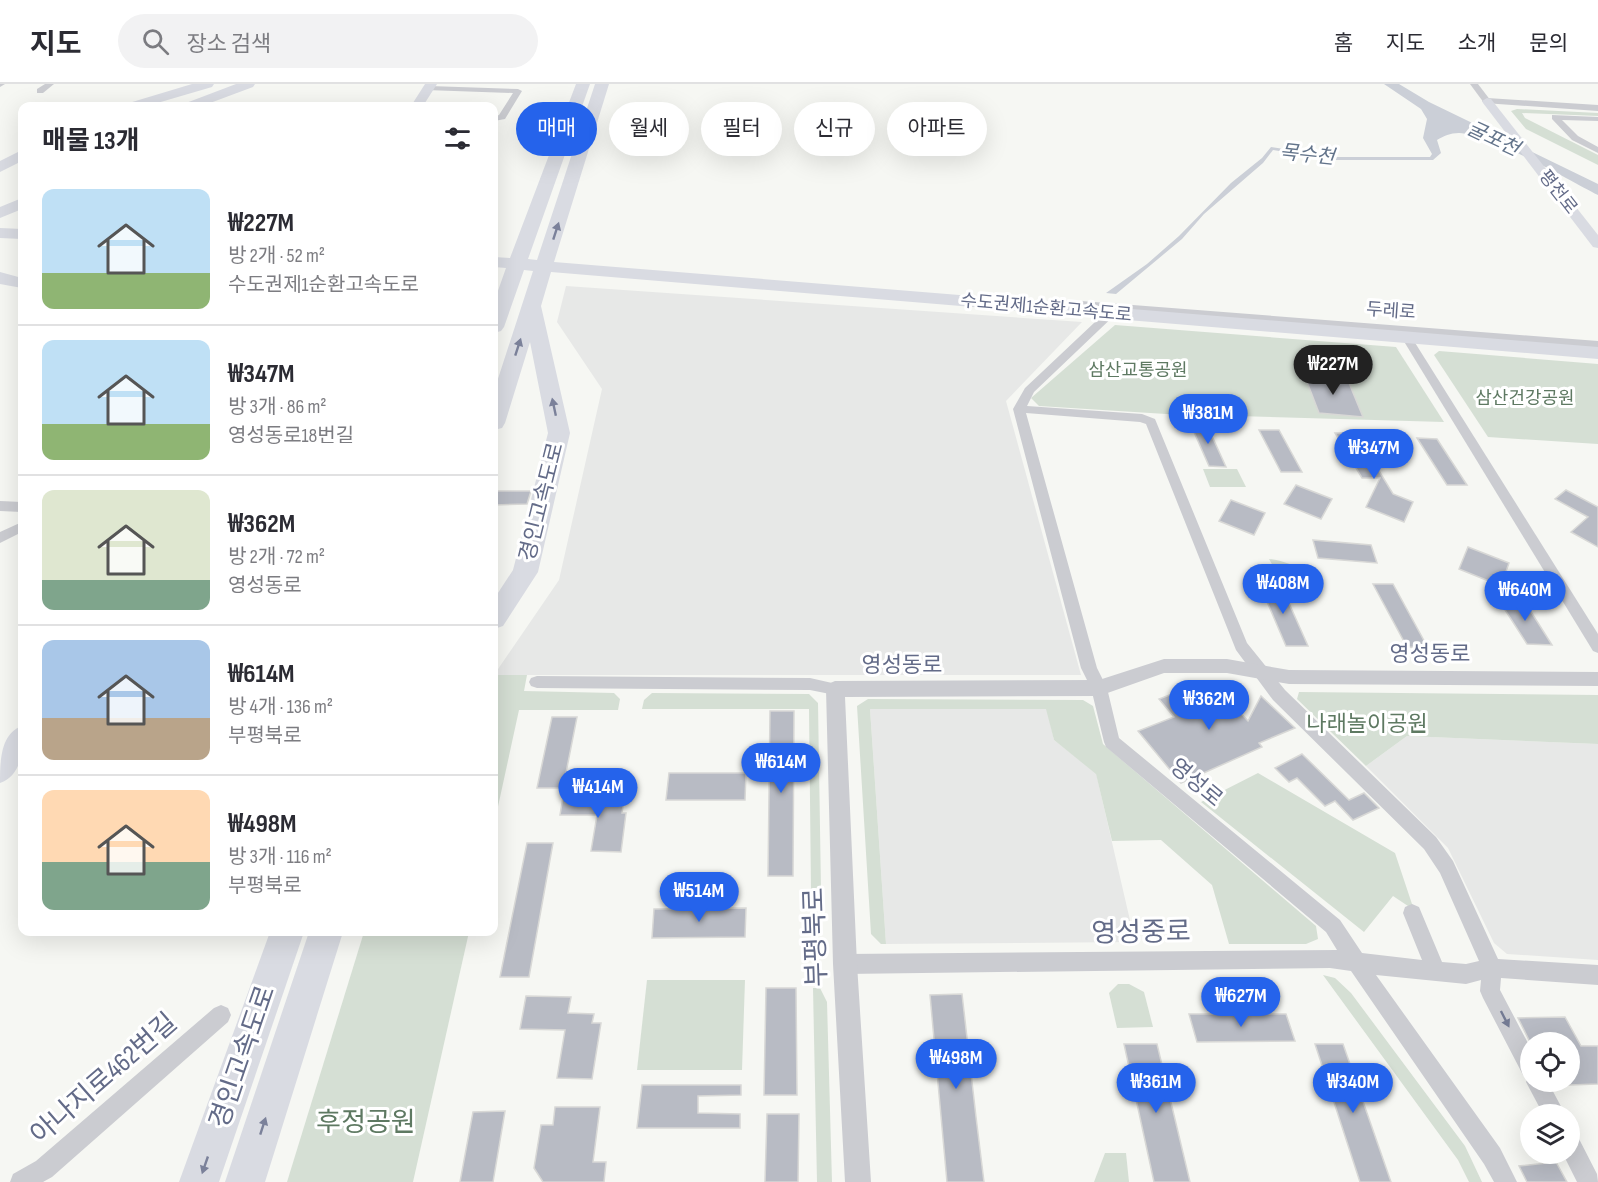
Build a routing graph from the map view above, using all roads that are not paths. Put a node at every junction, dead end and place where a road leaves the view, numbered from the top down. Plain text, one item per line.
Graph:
1 (50, 84) edge
2 (248, 84) edge
3 (569, 84) edge
4 (583, 84) edge
5 (602, 84) edge
6 (1474, 84) edge
7 (430, 86) edge
8 (208, 89) edge
9 (40, 91) dead end
10 (1487, 101) junction
11 (151, 102) edge
12 (156, 102) edge
13 (193, 102) edge
14 (197, 102) edge
15 (420, 102) edge
16 (567, 102) edge
17 (576, 102) edge
18 (1598, 108) edge
19 (498, 118) edge
20 (1598, 120) edge
21 (18, 148) edge
22 (1598, 150) edge
23 (555, 156) edge
24 (0, 167) edge
25 (18, 205) edge
26 (0, 213) edge
27 (0, 222) edge
28 (18, 223) edge
29 (0, 233) edge
30 (18, 234) edge
31 (1598, 244) edge
32 (498, 257) edge
33 (498, 258) edge
34 (0, 278) edge
35 (18, 282) edge
36 (874, 290) dead end
37 (532, 307) junction
38 (498, 308) edge
39 (1116, 308) junction
40 (1402, 330) junction
41 (1598, 339) edge
42 (1598, 345) edge
43 (1598, 353) edge
44 (1019, 409) junction
45 (498, 411) edge
46 (0, 506) edge
47 (18, 507) edge
48 (18, 529) edge
49 (0, 538) edge
50 (498, 613) edge
51 (1598, 647) edge
52 (1262, 672) junction
53 (1598, 679) edge
54 (537, 682) dead end
55 (1099, 688) junction
56 (835, 689) junction
57 (18, 743) edge
58 (0, 772) edge
59 (1412, 913) dead end
60 (285, 936) edge
61 (325, 936) edge
62 (1357, 962) junction
63 (846, 964) junction
64 (1492, 968) junction
65 (1436, 972) junction
66 (1598, 975) edge
67 (221, 1014) dead end
68 (1520, 1049) edge
69 (1580, 1164) edge
70 (21, 1182) edge
71 (199, 1182) edge
72 (245, 1182) edge
73 (858, 1182) edge
74 (1506, 1182) edge
75 (1589, 1182) edge

1 - 9 street
2 - 8 highway
3 - 16 highway
4 - 17 highway
37 -> 5 highway, 경인고속도로
6 - 10 street, 평천로
7 - 15 main road
7 - 19 street
8 - 11 highway
8 - 12 highway
8 - 13 highway
8 - 14 highway
10 - 18 street
10 - 31 main road, 평천로
20 - 22 street
21 - 24 highway
23 - 38 highway
25 - 26 highway
27 - 28 highway
29 - 30 highway
32 - 41 highway, 수도권제1순환고속도로
33 - 43 highway, 수도권제1순환고속도로
34 - 35 highway
36 - 39 street, 두레로
45 -> 37 highway, 경인고속도로
50 -> 37 highway, 경인고속도로
39 - 40 street, 두레로
39 - 44 street
40 - 42 street, 두레로
40 - 51 street
44 - 52 street
44 - 55 street, 영성로
46 - 47 street
48 - 49 street
52 - 53 street, 영성동로
52 - 55 street, 영성동로
52 - 64 street
54 - 56 street, 영성동로
55 - 56 street, 영성동로
55 - 62 street, 영성로
56 - 63 street, 부평북로
57 - 58 main road
59 - 65 street
60 -> 71 highway, 경인고속도로
72 -> 61 highway, 경인고속도로
62 - 63 street, 영성중로
62 - 65 street, 영성중로
62 - 74 street, 영성로
63 - 73 street, 부평북로
64 - 65 street, 영성중로
64 - 66 street, 영성중로
64 -> 68 street
67 - 70 street, 아나지로462번길
69 - 75 street

